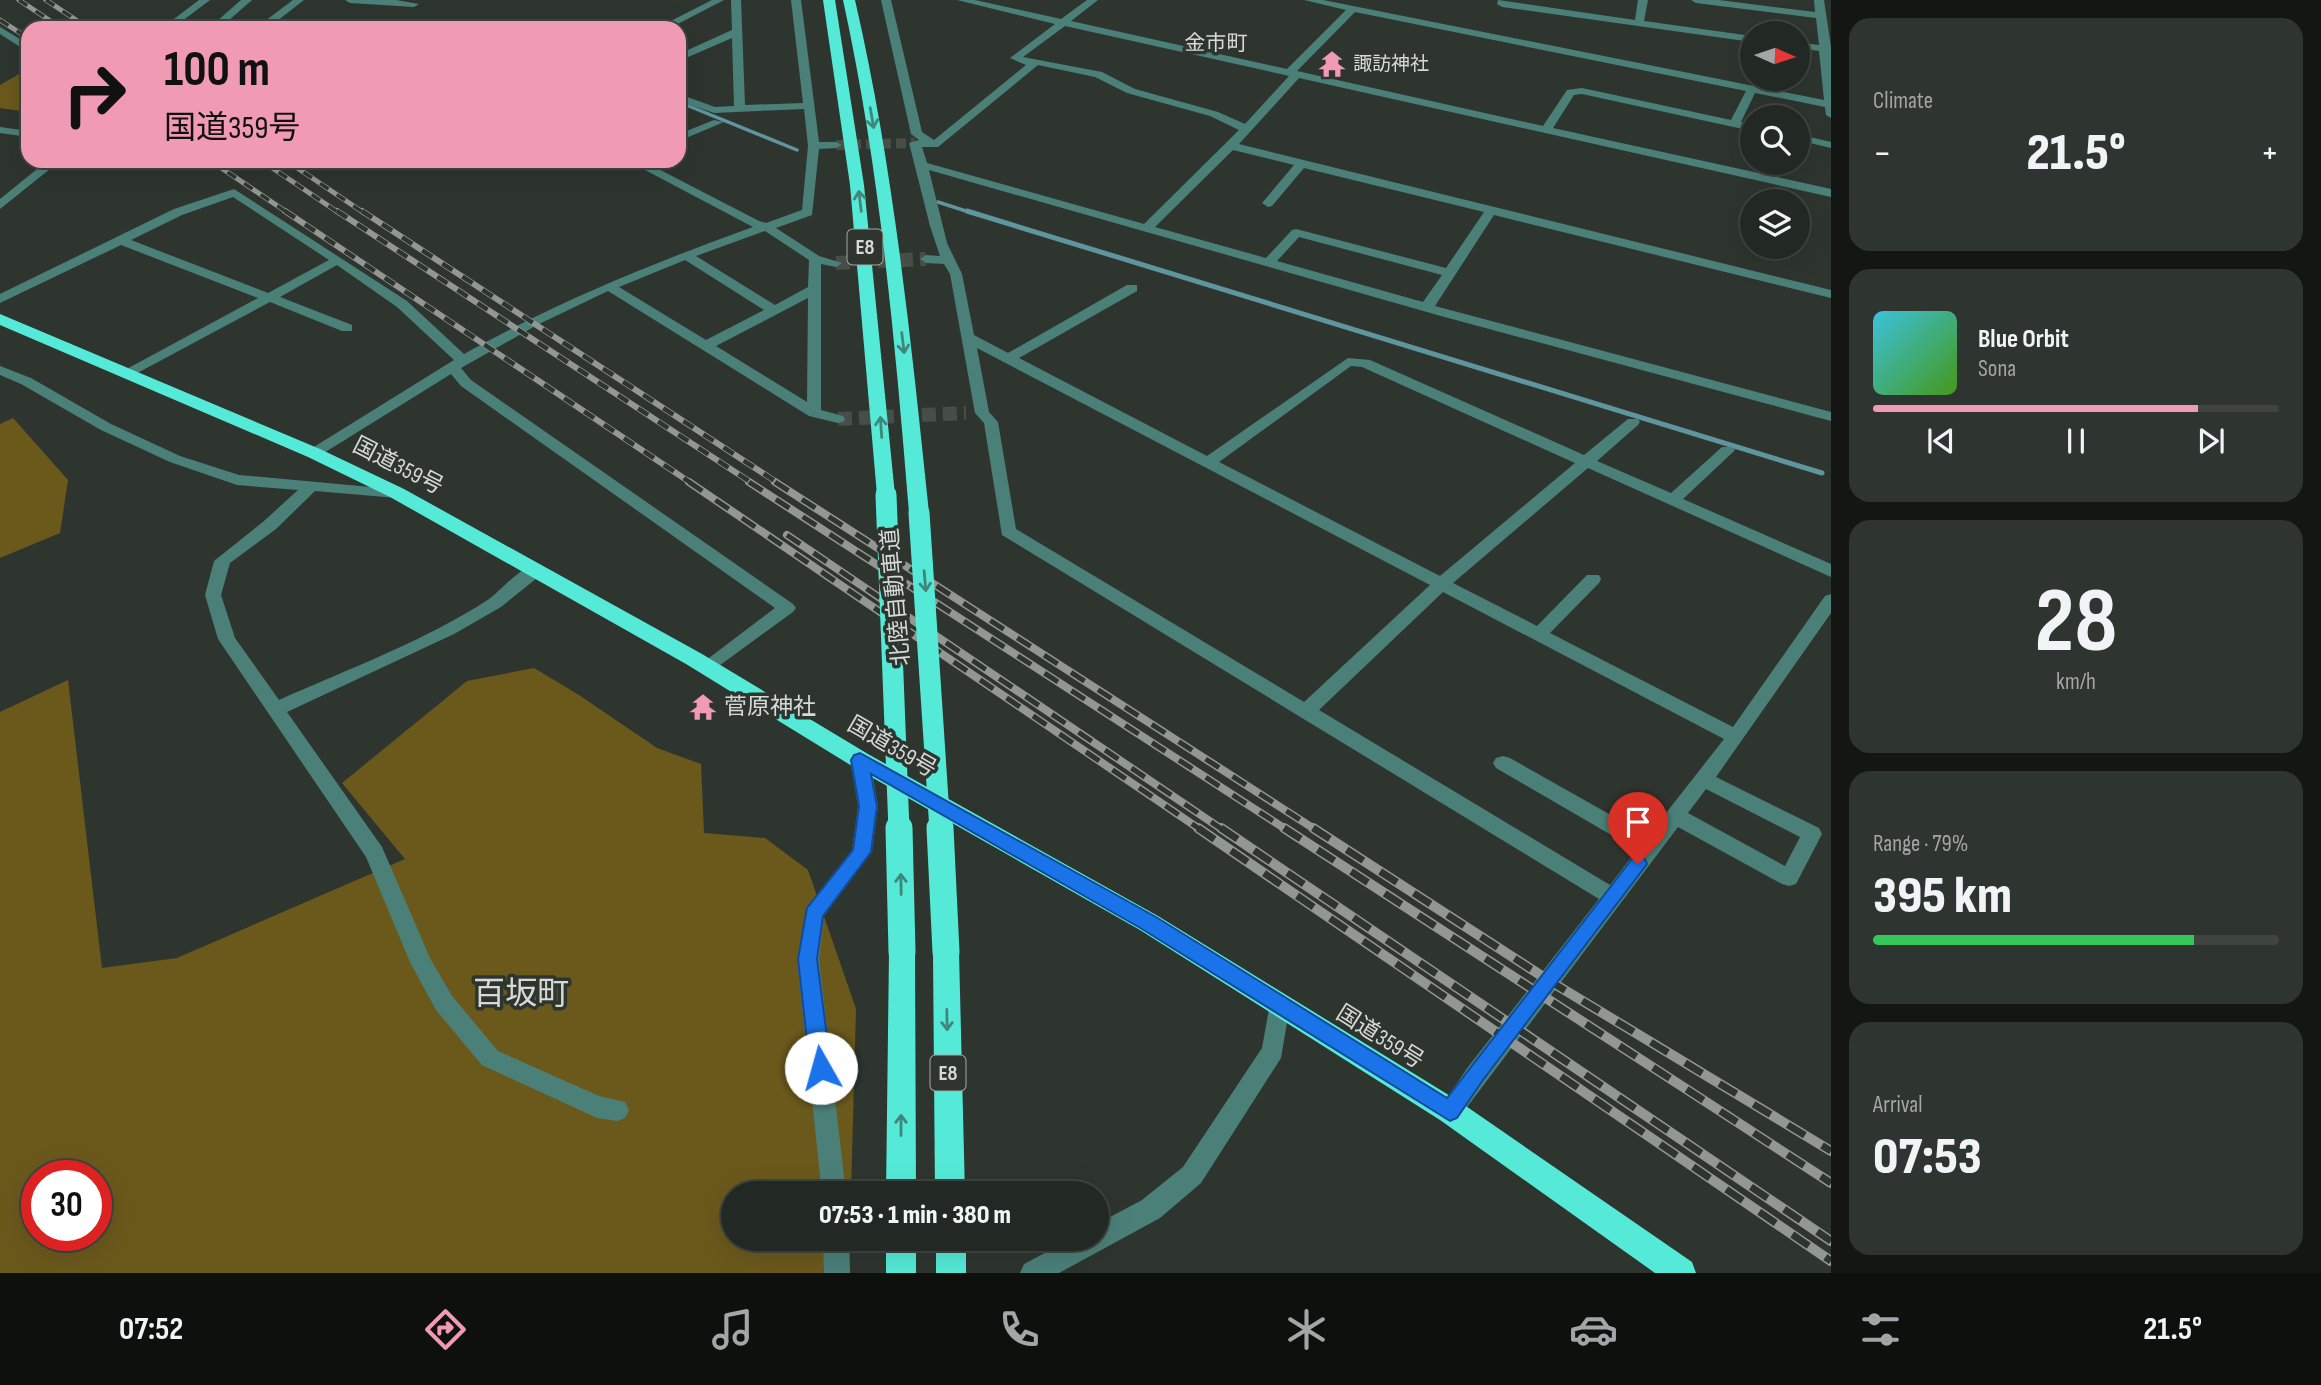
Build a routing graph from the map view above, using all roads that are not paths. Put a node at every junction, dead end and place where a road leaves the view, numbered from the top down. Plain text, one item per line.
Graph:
1 (205, 0) edge
2 (247, 0) edge
3 (260, 0) edge
4 (299, 0) edge
5 (350, 0) edge
6 (719, 0) edge
7 (736, 0) edge
8 (796, 0) edge
9 (829, 0) edge
10 (851, 0) edge
11 (886, 0) edge
12 (962, 0) edge
13 (1093, 0) edge
14 (1309, 0) edge
15 (1503, 0) edge
16 (1571, 0) edge
17 (1643, 0) edge
18 (1696, 0) edge
19 (1819, 0) edge
20 (414, 4) dead end
21 (1353, 9) junction
22 (1569, 13) junction
23 (1822, 16) junction
24 (1711, 18) junction
25 (176, 21) edge
26 (222, 21) edge
27 (235, 21) edge
28 (271, 21) edge
29 (676, 21) edge
30 (1062, 22) junction
31 (1639, 23) junction
32 (2, 32) edge
33 (737, 32) junction
34 (1740, 33) edge
35 (21, 44) edge
36 (1810, 47) edge
37 (1828, 50) edge
38 (686, 55) edge
39 (1032, 64) junction
40 (1293, 74) junction
41 (1740, 87) edge
42 (1751, 91) edge
43 (1762, 91) edge
44 (686, 100) edge
45 (1831, 105) edge
46 (809, 106) junction
47 (740, 109) junction
48 (1831, 115) edge
49 (718, 122) dead end
50 (1735, 124) junction
51 (1740, 125) edge
52 (1246, 130) junction
53 (1546, 130) junction
54 (6, 131) edge
55 (686, 135) edge
56 (0, 139) edge
57 (1810, 140) edge
58 (836, 145) tunnel mouth
59 (934, 145) junction
60 (1831, 145) edge
61 (814, 146) junction
62 (1231, 146) junction
63 (1302, 163) junction
64 (923, 165) junction
65 (32, 168) edge
66 (45, 168) edge
67 (647, 168) edge
68 (15, 193) junction
69 (1831, 193) edge
70 (1268, 203) dead end
71 (0, 205) edge
72 (1491, 211) junction
73 (767, 227) junction
74 (1147, 228) junction
75 (121, 240) junction
76 (687, 256) junction
77 (815, 259) junction
78 (338, 260) junction
79 (926, 260) tunnel mouth
80 (947, 260) junction
81 (836, 263) tunnel mouth
82 (1269, 263) junction
83 (1450, 273) junction
84 (609, 286) junction
85 (1132, 288) dead end
86 (815, 289) junction
87 (1831, 294) edge
88 (271, 298) junction
89 (0, 299) edge
90 (1427, 307) junction
91 (774, 310) junction
92 (0, 319) edge
93 (347, 328) dead end
94 (967, 337) junction
95 (705, 346) junction
96 (1009, 358) junction
97 (457, 363) junction
98 (0, 370) edge
99 (128, 374) junction
100 (814, 413) junction
101 (1831, 417) edge
102 (838, 419) tunnel mouth
103 (1633, 422) dead end
104 (1727, 450) dead end
105 (314, 453) junction
106 (1210, 461) junction
107 (1587, 462) junction
108 (309, 488) junction
109 (397, 493) junction
110 (1673, 500) junction
111 (536, 570) junction
112 (1831, 570) edge
113 (1593, 579) dead end
114 (1440, 584) junction
115 (1831, 600) edge
116 (1538, 635) junction
117 (705, 667) junction
118 (277, 709) junction
119 (1307, 710) junction
120 (1736, 737) junction
121 (860, 760) junction
122 (1503, 763) dead end
123 (1703, 779) junction
124 (1675, 816) junction
125 (1651, 848) junction
126 (1613, 897) junction
127 (1279, 1005) junction
128 (617, 1110) dead end
129 (1450, 1111) junction
130 (833, 1181) edge
131 (901, 1181) edge
132 (950, 1181) edge
133 (1109, 1232) edge
134 (836, 1251) edge
135 (901, 1251) edge
136 (951, 1251) edge
137 (1074, 1251) edge
138 (837, 1273) edge
139 (901, 1273) edge
140 (951, 1273) edge
141 (1033, 1273) edge
142 (1681, 1273) edge

1 - 25 street
2 - 26 street
3 - 27 street
4 - 28 street
5 - 20 street
6 - 29 street
7 - 33 street
8 - 46 street
131 -> 9 highway, 北陸自動車道 / E8, bridge
10 -> 132 highway, 北陸自動車道 / E8, bridge
11 - 59 street
12 - 30 street
13 - 30 street
14 - 21 street
15 - 22 street
16 - 22 street
17 - 31 street
18 - 24 street
19 - 23 street
21 - 40 street
21 - 41 street
22 - 31 street
23 - 24 street
23 - 37 street
24 - 31 street
24 - 34 street
30 - 39 street
30 - 40 street
32 - 35 street
33 - 38 street
33 - 47 street
36 - 37 street
37 - 45 street
39 - 52 street
39 - 59 street
40 - 52 street
40 - 53 street
42 - 50 street
43 - 45 street
44 - 47 street
45 - 48 street
46 - 47 street
46 - 61 street
49 - 55 street
50 - 51 street
50 - 53 street
52 - 62 street
53 - 69 street
54 - 56 street
57 - 60 street
58 - 61 street
59 - 64 street
61 - 73 street
62 - 63 street
62 - 74 street
63 - 70 street
63 - 72 street
64 - 74 street
64 - 80 street
65 - 68 street
66 - 68 street
67 - 73 street
68 - 71 street
72 - 83 street
72 - 87 street
73 - 76 street
73 - 77 street
74 - 82 street
75 - 78 street
75 - 88 street
75 - 89 street
76 - 84 street
76 - 91 street
77 - 81 street
77 - 86 street
78 - 88 street
78 - 97 street
79 - 80 street
80 - 94 street
82 - 83 street
82 - 90 street
83 - 90 street
84 - 95 street
84 - 97 street
85 - 96 street
86 - 91 street
86 - 100 street
88 - 93 street
88 - 99 street
90 - 101 street
91 - 95 street
92 - 99 highway, 国道359号
94 - 96 street
94 - 119 street
95 - 100 street
96 - 106 street
97 - 105 street
97 - 117 street
98 - 108 street
99 - 105 highway, 国道359号
100 - 102 street
103 - 107 street
104 - 110 street
105 - 109 highway, 国道359号
106 - 107 street
106 - 114 street
107 - 110 street
107 - 114 street
108 - 109 street
108 - 118 street
109 - 111 highway, 国道359号
110 - 112 street
111 - 117 highway, 国道359号
111 - 118 street
113 - 116 street
114 - 116 street
114 - 119 street
115 - 120 street
116 - 120 street
117 - 121 highway, 国道359号
118 - 128 street
119 - 126 street
120 - 123 street
121 - 127 highway, 国道359号
121 - 130 street
122 - 125 street
123 - 124 street
123 - 124 street
124 - 125 street
125 - 126 street
126 - 129 street
127 - 129 highway, 国道359号
127 - 133 street
129 - 142 highway, 国道359号
134 - 138 street
135 - 139 highway
136 - 140 highway
137 - 141 street

